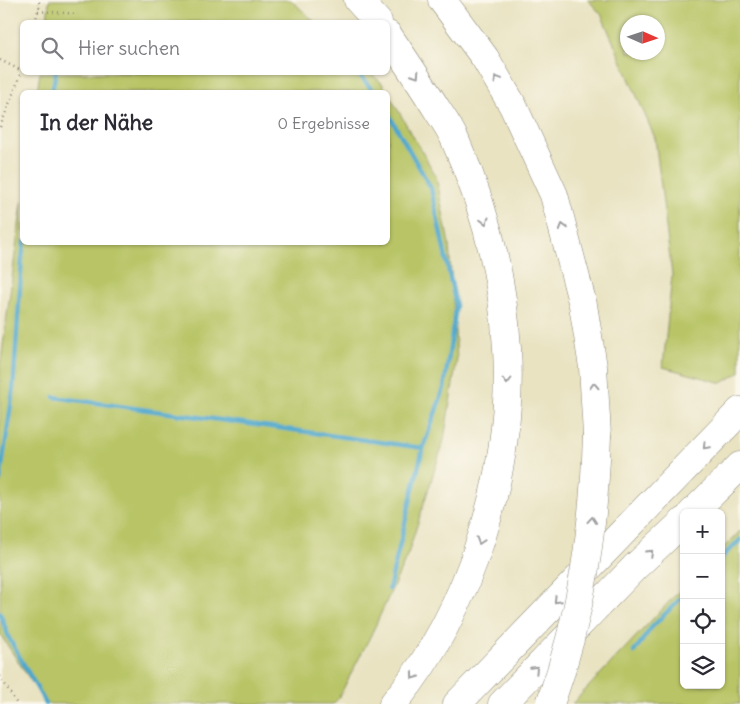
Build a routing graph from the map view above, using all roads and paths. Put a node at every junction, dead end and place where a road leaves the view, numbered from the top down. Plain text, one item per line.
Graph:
1 (38, 0) edge
2 (358, 0) edge
3 (442, 0) edge
4 (38, 11) junction
5 (78, 14) dead end
6 (36, 20) edge
7 (376, 20) edge
8 (390, 38) edge
9 (0, 60) edge
10 (20, 70) edge
11 (20, 75) edge
12 (0, 127) edge
13 (740, 411) edge
14 (740, 466) edge
15 (696, 509) edge
16 (680, 524) edge
17 (0, 676) edge
18 (17, 704) edge
19 (393, 704) edge
20 (457, 704) edge
21 (502, 704) edge
22 (550, 704) edge

1 - 4 path
2 - 7 highway
22 -> 3 highway, bridge
4 - 5 path
4 - 6 path
8 -> 19 highway
9 - 10 path
11 - 12 path
13 -> 20 highway
14 - 15 highway
21 -> 16 highway
17 - 18 path

